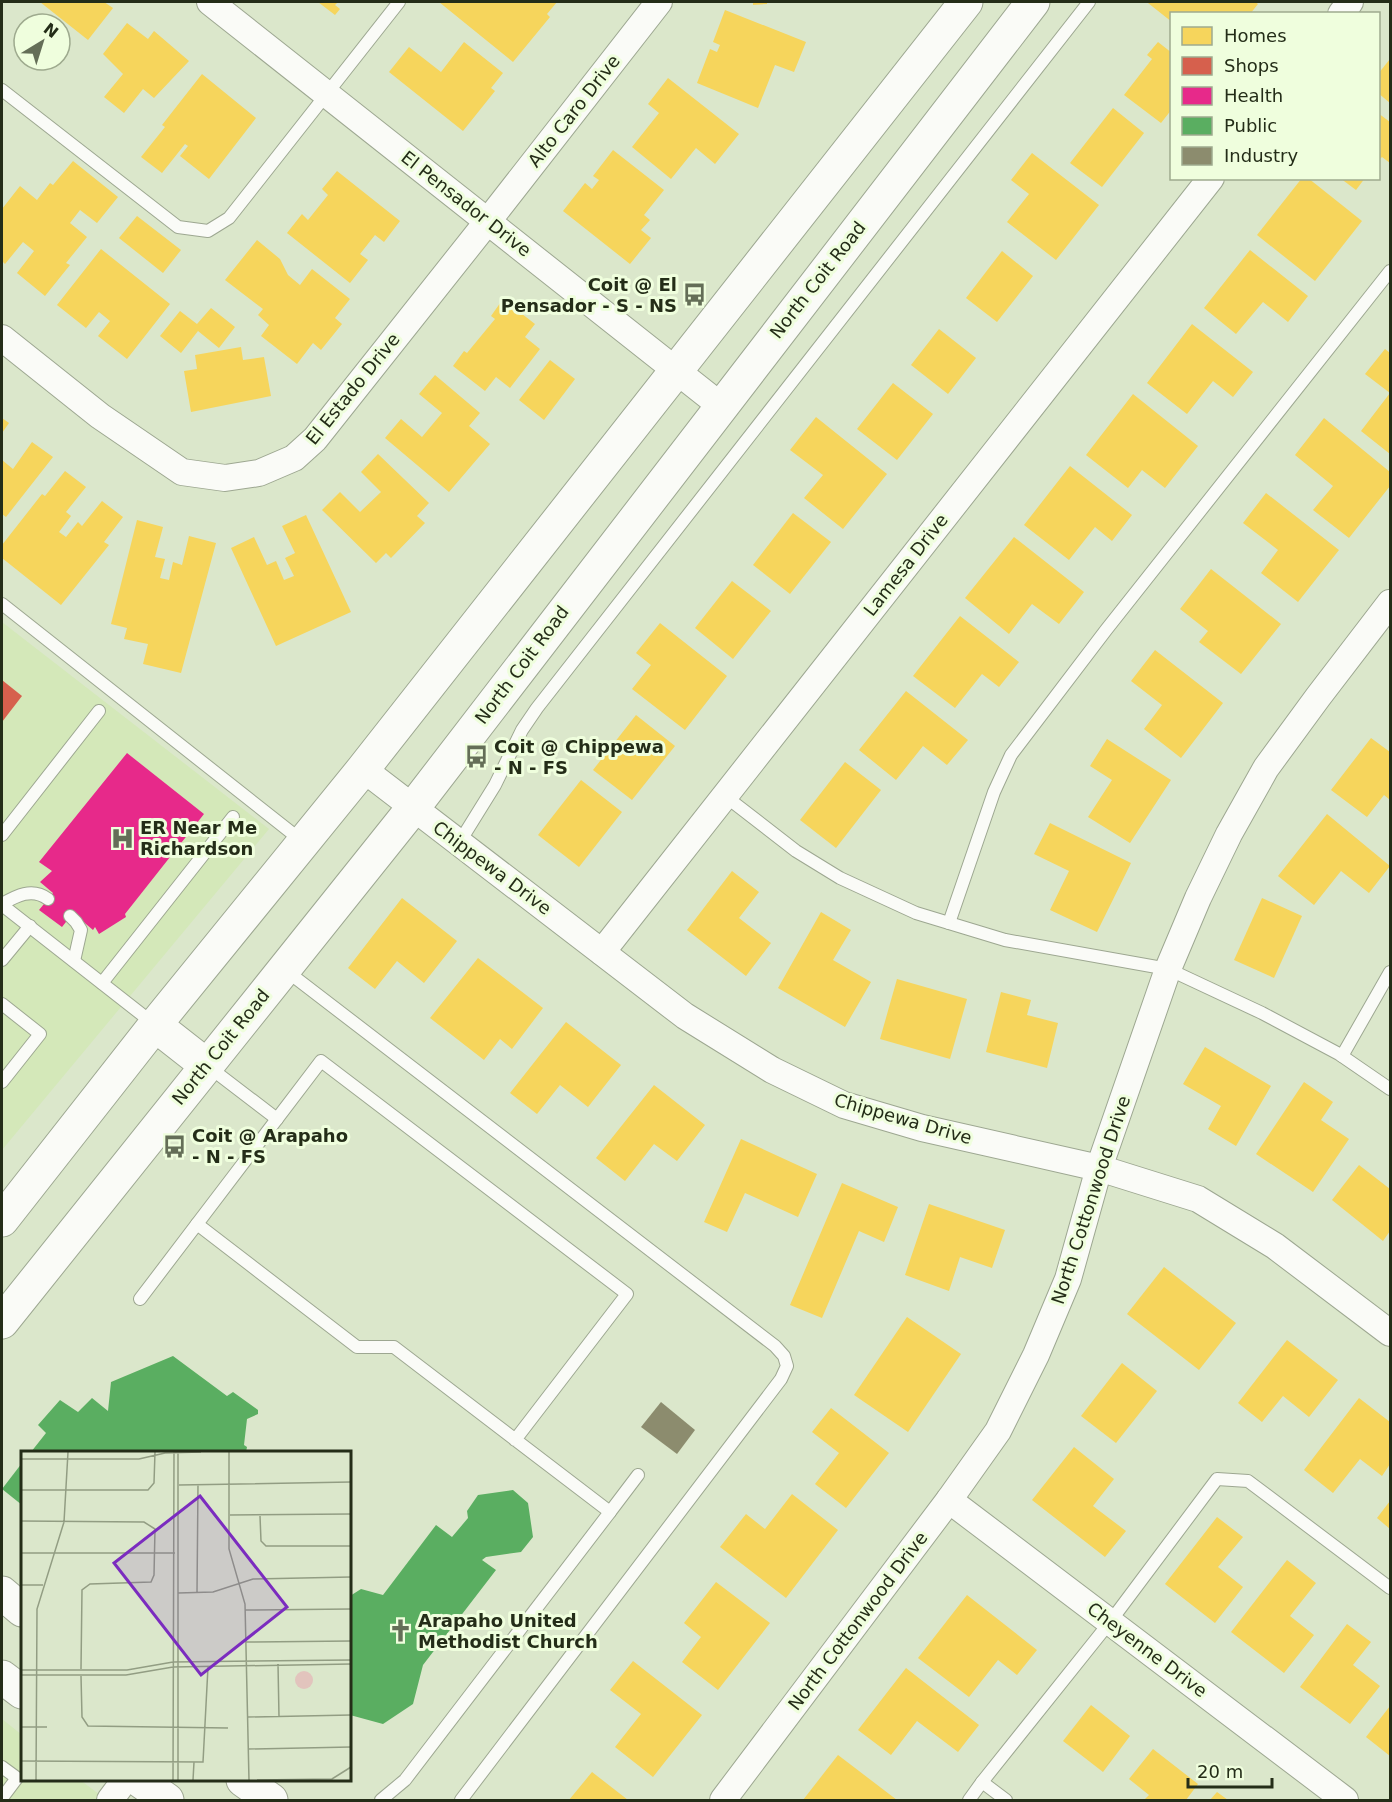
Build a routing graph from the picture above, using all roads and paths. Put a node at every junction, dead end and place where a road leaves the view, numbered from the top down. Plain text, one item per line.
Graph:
1 (210, 2) edge
2 (399, 2) edge
3 (659, 2) edge
4 (966, 2) edge
5 (1033, 2) edge
6 (1089, 2) edge
7 (2, 90) edge
8 (327, 94) junction
9 (1209, 180) edge
10 (488, 221) junction
11 (1390, 271) edge
12 (2, 338) edge
13 (676, 370) junction
14 (721, 406) junction
15 (1390, 603) edge
16 (2, 604) edge
17 (99, 711) dead end
18 (363, 769) junction
19 (725, 796) junction
20 (413, 808) junction
21 (233, 817) dead end
22 (2, 835) edge
23 (303, 842) junction
24 (459, 843) junction
25 (48, 899) dead end
26 (2, 904) edge
27 (70, 916) dead end
28 (949, 923) junction
29 (30, 926) junction
30 (602, 952) junction
31 (2, 960) edge
32 (74, 961) junction
33 (284, 968) junction
34 (1168, 969) junction
35 (1390, 972) edge
36 (102, 983) junction
37 (2, 1004) edge
38 (155, 1025) junction
39 (1342, 1056) junction
40 (206, 1065) junction
41 (2, 1082) edge
42 (1390, 1089) edge
43 (277, 1119) junction
44 (1099, 1168) junction
45 (2, 1220) edge
46 (197, 1224) junction
47 (140, 1299) dead end
48 (2, 1322) edge
49 (1390, 1334) edge
50 (515, 1440) junction
51 (638, 1476) dead end
52 (949, 1500) junction
53 (610, 1512) junction
54 (1390, 1588) edge
55 (2, 1593) edge
56 (21, 1609) edge
57 (1110, 1622) junction
58 (2, 1677) edge
59 (21, 1691) edge
60 (2, 1767) edge
61 (124, 1781) edge
62 (142, 1781) edge
63 (246, 1781) edge
64 (982, 1782) junction
65 (2, 1798) edge
66 (110, 1800) edge
67 (167, 1800) edge
68 (271, 1800) edge
69 (381, 1800) edge
70 (461, 1800) edge
71 (723, 1800) edge
72 (969, 1800) edge
73 (1006, 1800) edge
74 (1345, 1800) edge

1 - 8 street, El Pensador Drive
2 - 8 lane
3 - 10 street, Alto Caro Drive
4 - 13 main road
5 - 14 main road, North Coit Road
6 - 24 lane
7 - 8 lane
8 - 10 street, El Pensador Drive
9 - 19 street, Lamesa Drive
10 - 12 street, El Estado Drive
10 - 13 street, El Pensador Drive
11 - 28 lane
13 - 14 street, El Pensador Drive
13 - 18 main road
14 - 20 main road, North Coit Road
15 - 34 street, North Cottonwood Drive
16 - 23 lane
17 - 22 lane
18 - 20 street, Chippewa Drive
18 - 23 main road
19 - 28 lane
19 - 30 street, Lamesa Drive
20 - 24 street, Chippewa Drive
20 - 33 main road, North Coit Road
21 - 36 lane
23 - 38 main road
24 - 30 street, Chippewa Drive
25 - 26 lane
26 - 29 lane
27 - 32 lane
28 - 34 lane
29 - 31 lane
29 - 32 lane
30 - 44 street, Chippewa Drive
32 - 36 lane
33 - 40 main road, North Coit Road
33 - 70 lane
34 - 39 lane
34 - 44 street, North Cottonwood Drive
35 - 39 lane
36 - 38 lane
37 - 41 lane
38 - 40 main road
38 - 45 main road
39 - 42 lane
40 - 43 lane
40 - 48 main road, North Coit Road
43 - 46 lane
43 - 50 lane
44 - 49 street, Chippewa Drive
44 - 52 street, North Cottonwood Drive
46 - 47 lane
46 - 50 lane
50 - 53 lane
51 - 53 lane
52 - 57 street, Cheyenne Drive
52 - 71 street, North Cottonwood Drive
53 - 69 lane
54 - 57 lane
55 - 56 main road
57 - 64 lane
57 - 74 street, Cheyenne Drive
58 - 59 main road
60 - 65 lane
61 - 66 street
62 - 67 main road
63 - 68 main road
64 - 72 lane
64 - 73 lane

